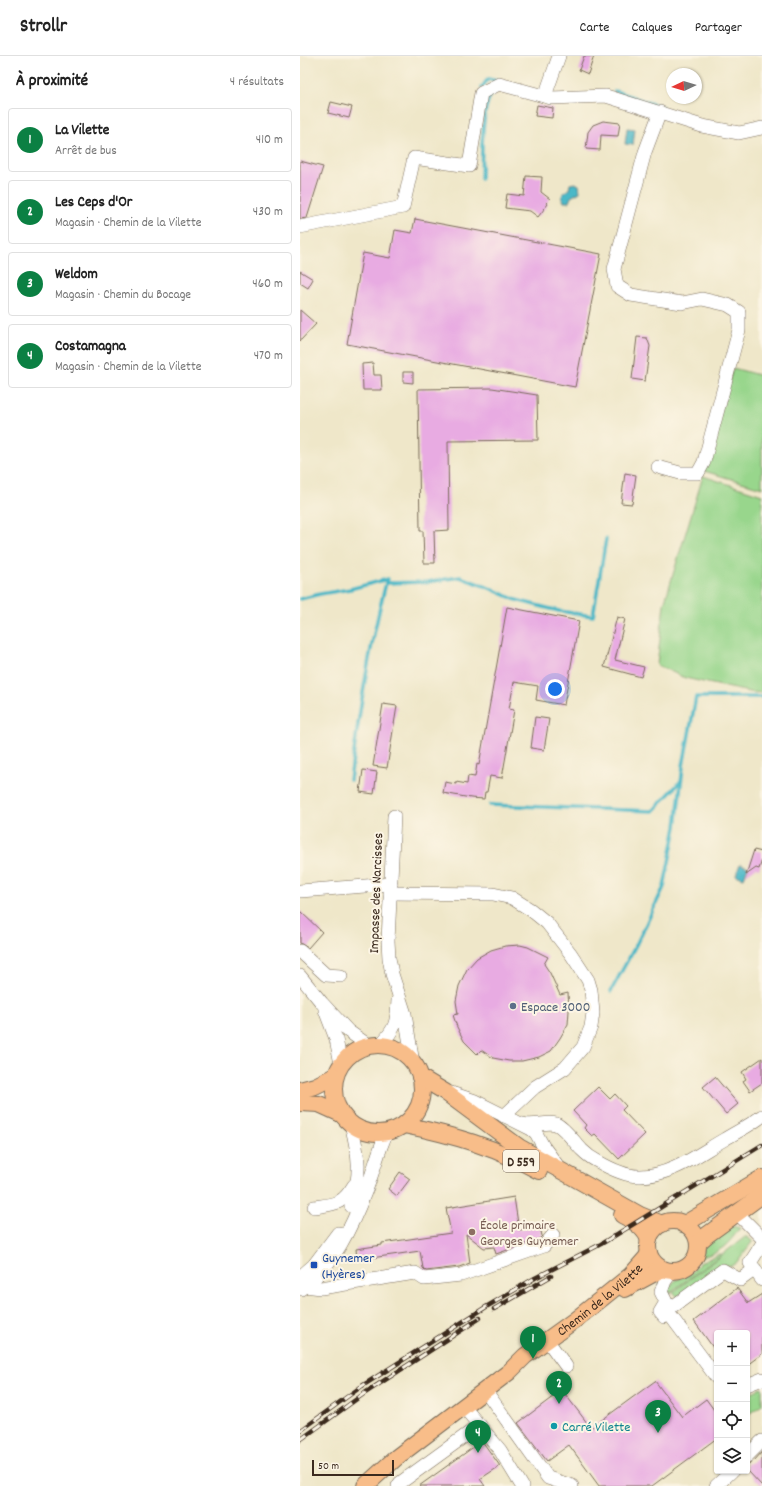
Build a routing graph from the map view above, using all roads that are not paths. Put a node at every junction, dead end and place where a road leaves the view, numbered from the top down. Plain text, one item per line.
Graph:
1 (559, 56) edge
2 (545, 96) junction
3 (660, 112) junction
4 (762, 128) edge
5 (300, 227) edge
6 (658, 467) dead end
7 (394, 816) dead end
8 (390, 888) junction
9 (300, 891) edge
10 (300, 951) edge
11 (300, 976) edge
12 (341, 976) dead end
13 (398, 994) junction
14 (322, 1003) junction
15 (375, 1045) junction
16 (414, 1062) junction
17 (338, 1070) junction
18 (420, 1078) junction
19 (300, 1090) edge
20 (445, 1092) junction
21 (300, 1103) edge
22 (300, 1110) edge
23 (504, 1116) junction
24 (762, 1116) edge
25 (346, 1119) junction
26 (523, 1124) junction
27 (549, 1124) junction
28 (404, 1125) junction
29 (387, 1132) junction
30 (539, 1138) junction
31 (560, 1170) junction
32 (762, 1178) edge
33 (358, 1179) junction
34 (762, 1195) edge
35 (314, 1207) dead end
36 (737, 1213) junction
37 (662, 1224) junction
38 (683, 1224) junction
39 (553, 1235) dead end
40 (762, 1238) edge
41 (698, 1243) junction
42 (762, 1244) edge
43 (649, 1246) junction
44 (667, 1270) junction
45 (758, 1274) edge
46 (301, 1283) edge
47 (665, 1309) junction
48 (550, 1344) junction
49 (687, 1349) dead end
50 (566, 1366) dead end
51 (714, 1374) edge
52 (762, 1379) edge
53 (750, 1384) edge
54 (485, 1390) junction
55 (464, 1406) junction
56 (480, 1425) junction
57 (762, 1441) edge
58 (750, 1453) edge
59 (729, 1474) edge
60 (365, 1486) edge
61 (398, 1486) edge
62 (522, 1486) edge
63 (572, 1486) edge
64 (716, 1486) edge

1 - 2 street
2 - 3 street
2 - 5 street
3 - 4 street
3 - 6 street
7 - 8 street, Impasse des Narcisses
8 - 9 street
8 - 13 street, Impasse des Narcisses
8 - 23 street
10 - 12 street
11 - 14 street
13 - 15 street, Impasse des Narcisses
13 - 16 street, Impasse des Narcisses
14 - 15 street
14 - 17 street
15 - 16 main road
15 - 17 main road
16 - 18 main road
17 - 19 main road
17 - 25 main road
18 - 20 main road, D 559
18 - 28 main road
20 - 23 street
20 - 31 main road, D 559
21 - 25 main road
22 - 25 street
23 - 26 street
24 - 27 street
25 - 29 main road
25 - 33 street
26 - 27 street
26 - 30 street
27 - 30 street
28 - 29 main road
28 - 43 main road, D 559
29 - 46 street
30 - 31 street
31 - 37 main road, D 559
32 - 38 main road
33 - 35 street
33 - 46 street
34 - 36 main road
36 - 40 street
36 - 41 main road
37 - 38 main road
37 - 43 main road
38 - 41 main road
39 - 46 street
41 - 44 main road
42 - 45 street
43 - 44 main road
43 - 48 main road, Chemin de la Vilette
44 - 47 street
44 - 48 main road, Chemin de la Vilette
45 - 47 street
47 - 49 street
47 - 51 street
48 - 50 street
48 - 54 main road, Chemin de la Vilette
52 - 53 street
54 - 55 main road, Chemin de la Vilette
54 - 63 street
55 - 56 street
55 - 60 main road, Chemin de la Vilette
56 - 61 street
56 - 62 street
57 - 58 street
59 - 64 street

